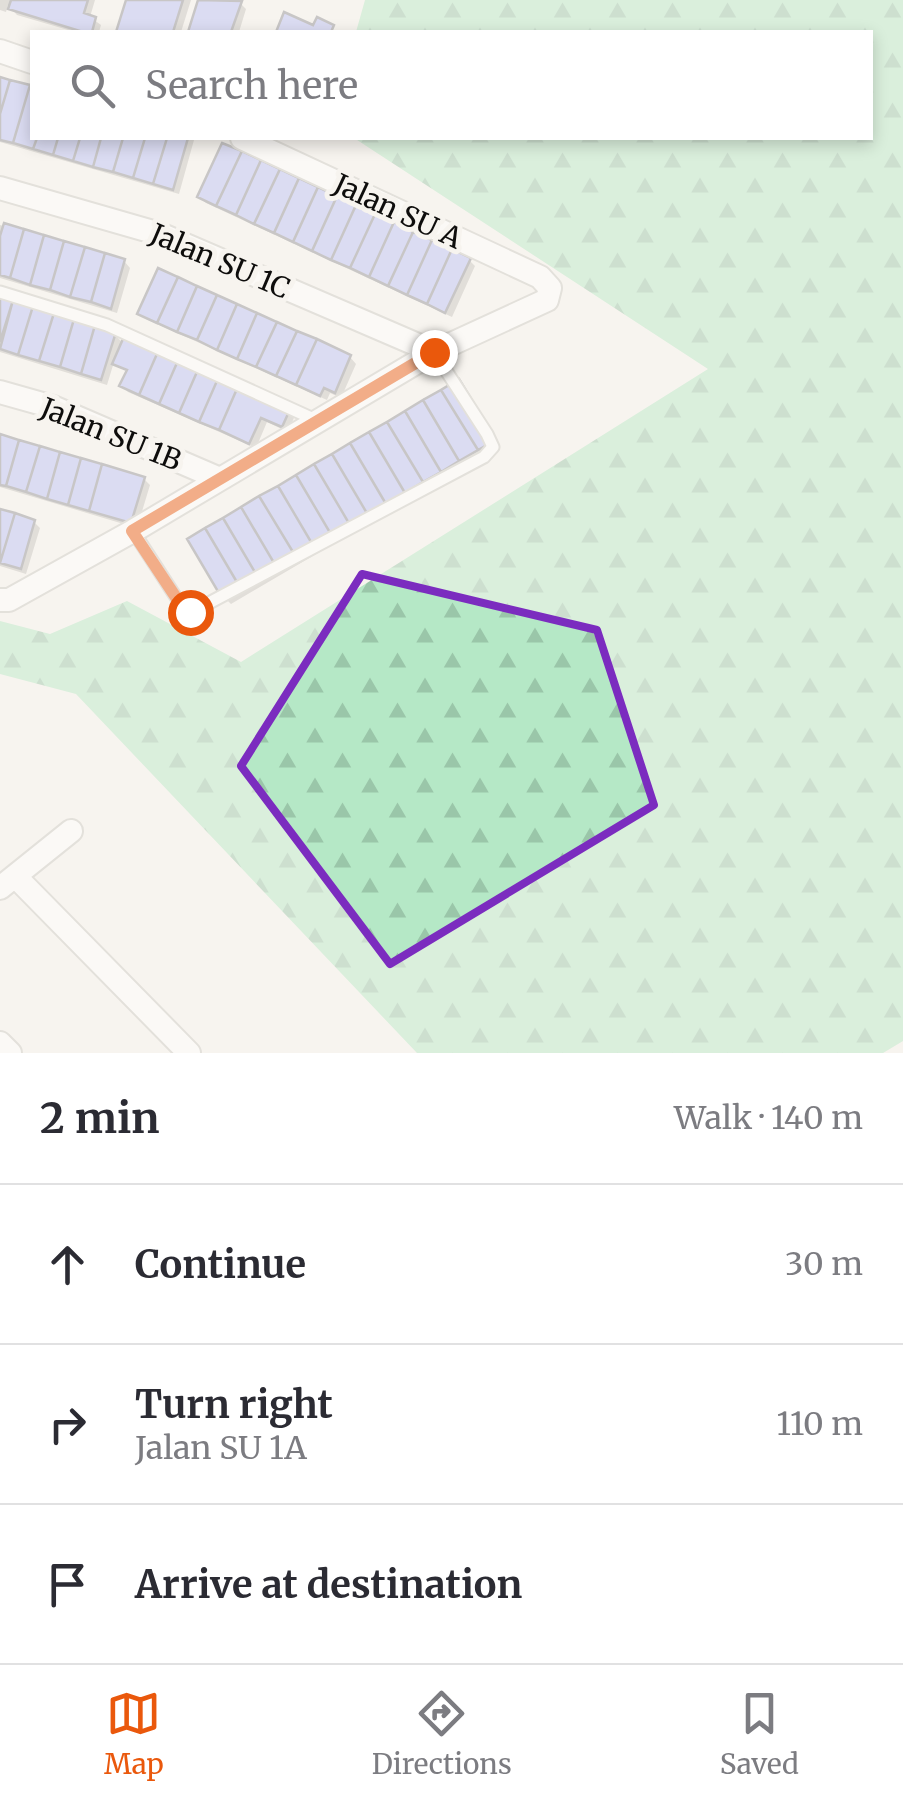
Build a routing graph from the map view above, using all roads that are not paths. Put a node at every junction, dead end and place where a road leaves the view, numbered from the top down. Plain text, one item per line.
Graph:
1 (0, 51) edge
2 (30, 61) edge
3 (246, 140) edge
4 (0, 188) edge
5 (0, 292) edge
6 (434, 352) junction
7 (0, 392) edge
8 (318, 422) junction
9 (220, 480) junction
10 (132, 531) junction
11 (0, 600) edge
12 (72, 831) dead end
13 (8, 882) edge
14 (0, 1043) edge
15 (10, 1053) edge
16 (189, 1053) edge

1 - 2 street
3 - 6 street, Jalan SU A
4 - 6 street, Jalan SU 1C
5 - 8 lane
6 - 8 street
6 - 10 lane
7 - 9 street, Jalan SU 1B
8 - 9 street
9 - 10 street
10 - 11 street
12 - 13 street
13 - 16 street
14 - 15 street

